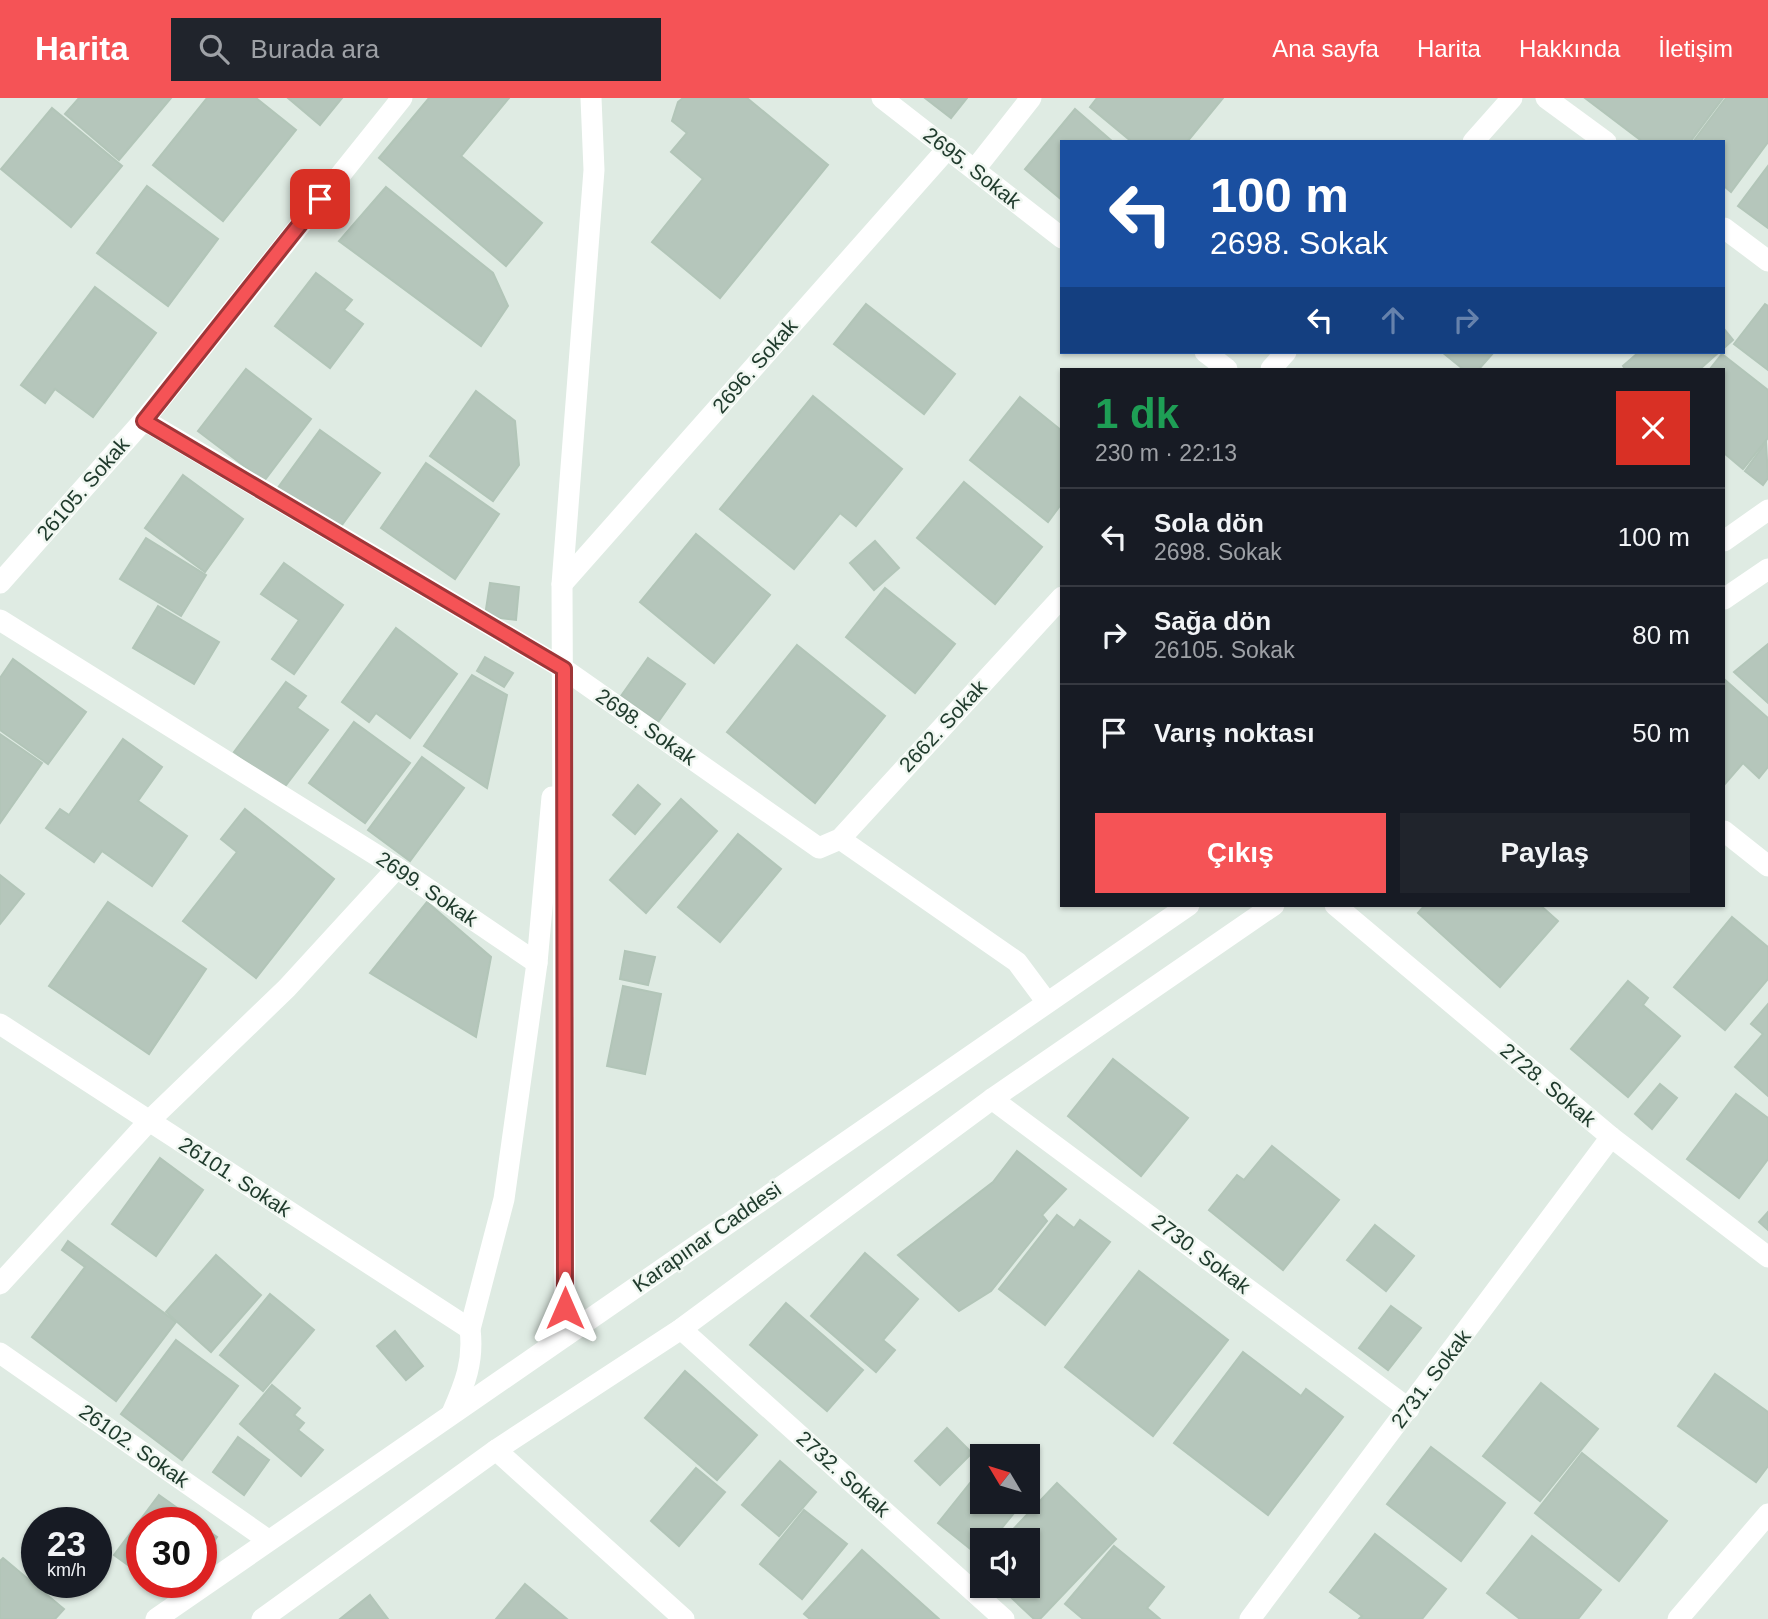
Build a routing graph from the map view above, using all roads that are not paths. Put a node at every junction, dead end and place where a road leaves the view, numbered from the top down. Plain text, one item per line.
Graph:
1 (402, 98) edge
2 (591, 98) edge
3 (882, 98) edge
4 (1031, 98) edge
5 (1512, 98) edge
6 (1546, 98) edge
7 (1475, 140) edge
8 (1603, 140) edge
9 (947, 148) junction
10 (975, 169) junction
11 (1725, 229) edge
12 (1060, 236) edge
13 (1768, 261) edge
14 (1208, 354) edge
15 (1284, 354) edge
16 (1226, 368) edge
17 (1272, 368) edge
18 (144, 421) junction
19 (1768, 510) edge
20 (1725, 540) edge
21 (1768, 569) edge
22 (0, 583) edge
23 (562, 584) junction
24 (1725, 598) edge
25 (1060, 599) edge
26 (0, 620) edge
27 (564, 669) junction
28 (1725, 832) edge
29 (840, 839) junction
30 (819, 848) joint
31 (1768, 866) edge
32 (397, 868) junction
33 (1186, 907) edge
34 (1271, 907) edge
35 (1337, 907) edge
36 (537, 963) junction
37 (1046, 1001) junction
38 (0, 1024) edge
39 (992, 1099) junction
40 (149, 1121) junction
41 (1611, 1137) junction
42 (1768, 1257) edge
43 (0, 1284) edge
44 (470, 1329) junction
45 (681, 1329) junction
46 (565, 1336) junction
47 (0, 1353) edge
48 (1409, 1409) junction
49 (452, 1413) junction
50 (496, 1450) junction
51 (1764, 1524) edge
52 (268, 1540) junction
53 (156, 1619) edge
54 (262, 1619) edge
55 (684, 1619) edge
56 (1004, 1619) edge
57 (1250, 1619) edge
58 (1678, 1619) edge

1 - 18 street, 26105. Sokak
2 - 23 street
3 - 9 street, 2695. Sokak
4 - 10 street
5 - 7 street
6 - 8 street
9 - 10 street, 2695. Sokak
9 - 23 street, 2696. Sokak
10 - 12 street, 2695. Sokak
11 - 13 street
14 - 16 street
15 - 17 street
18 - 22 street, 26105. Sokak
18 - 27 street, 2698. Sokak
19 - 20 street
21 - 24 street
23 - 27 street
25 - 29 street, 2662. Sokak
26 - 32 street, 2699. Sokak
27 - 30 street, 2698. Sokak
27 - 36 street
27 - 46 street
28 - 31 street
29 - 30 street, 2662. Sokak
29 - 37 street
32 - 36 street, 2699. Sokak
32 - 40 street
33 - 37 street, Karapınar Caddesi
34 - 39 street
35 - 41 street, 2728. Sokak
36 - 44 street
37 - 46 street, Karapınar Caddesi
38 - 40 street, 26101. Sokak
39 - 45 street
39 - 48 street, 2730. Sokak
40 - 43 street
40 - 44 street, 26101. Sokak
41 - 42 street, 2728. Sokak
41 - 48 street, 2731. Sokak
44 - 49 street
45 - 50 street
45 - 56 street, 2732. Sokak
46 - 49 street, Karapınar Caddesi
47 - 52 street, 26102. Sokak
48 - 57 street, 2731. Sokak
49 - 52 street, Karapınar Caddesi
50 - 54 street
50 - 55 street
51 - 58 street
52 - 53 street, Karapınar Caddesi

